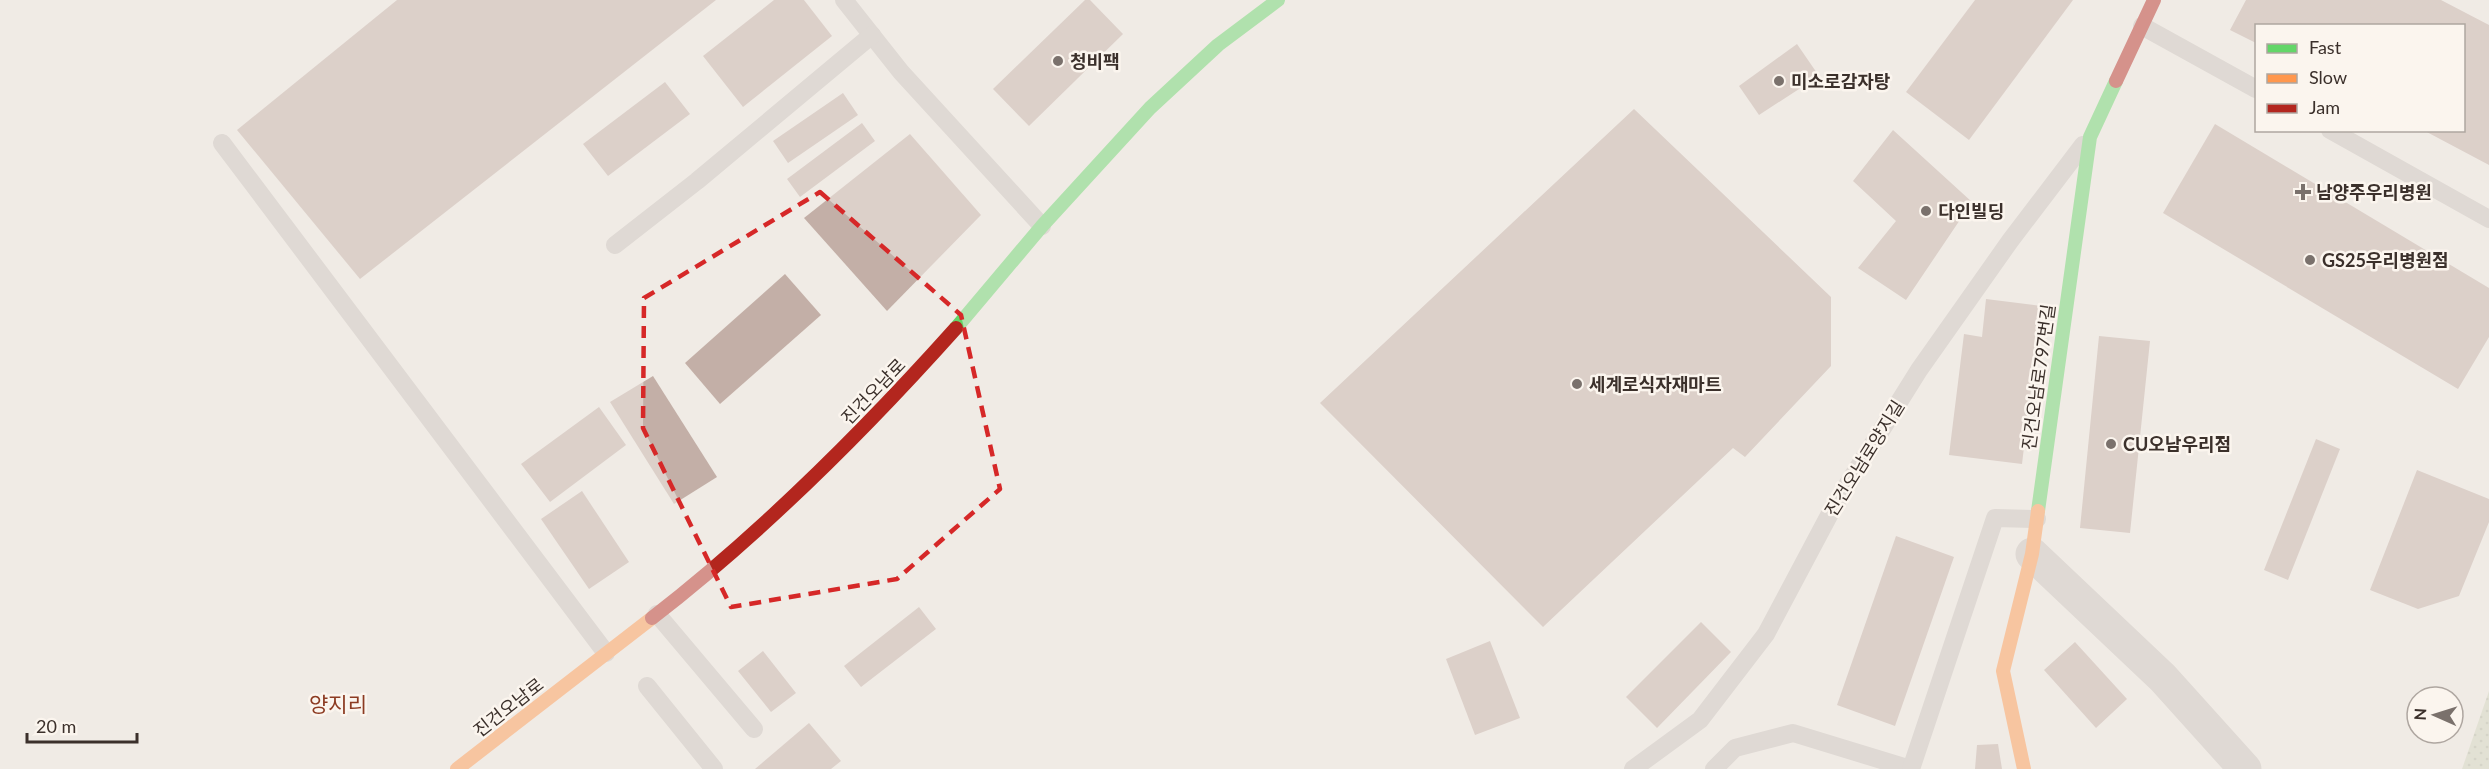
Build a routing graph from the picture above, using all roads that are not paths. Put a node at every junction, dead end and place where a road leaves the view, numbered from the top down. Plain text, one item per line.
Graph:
1 (844, 0) edge
2 (1278, 0) edge
3 (2154, 0) edge
4 (2142, 26) junction
5 (872, 34) junction
6 (2255, 88) edge
7 (2334, 132) edge
8 (2090, 137) junction
9 (222, 143) dead end
10 (2489, 219) edge
11 (1042, 226) junction
12 (615, 245) dead end
13 (2037, 519) junction
14 (2031, 554) junction
15 (657, 614) junction
16 (606, 653) junction
17 (647, 686) dead end
18 (754, 729) dead end
19 (457, 769) edge
20 (714, 769) edge
21 (1633, 769) edge
22 (1713, 769) edge
23 (1911, 769) edge
24 (2024, 769) edge
25 (2245, 769) edge

1 - 5 lane
2 - 11 main road, 진건오남로
3 - 4 main road, 진건오남로797번길
4 - 6 lane
4 - 8 main road, 진건오남로797번길
5 - 11 lane
5 - 12 lane
7 - 10 lane
8 - 13 main road, 진건오남로797번길
8 - 21 lane, 진건오남로양지길
9 - 16 lane
11 - 15 main road, 진건오남로
13 - 14 main road, 진건오남로797번길
13 - 23 lane
14 - 24 main road, 진건오남로797번길
14 - 25 street
15 - 16 main road, 진건오남로
15 - 18 lane
16 - 19 main road, 진건오남로
17 - 20 lane
22 - 23 lane

